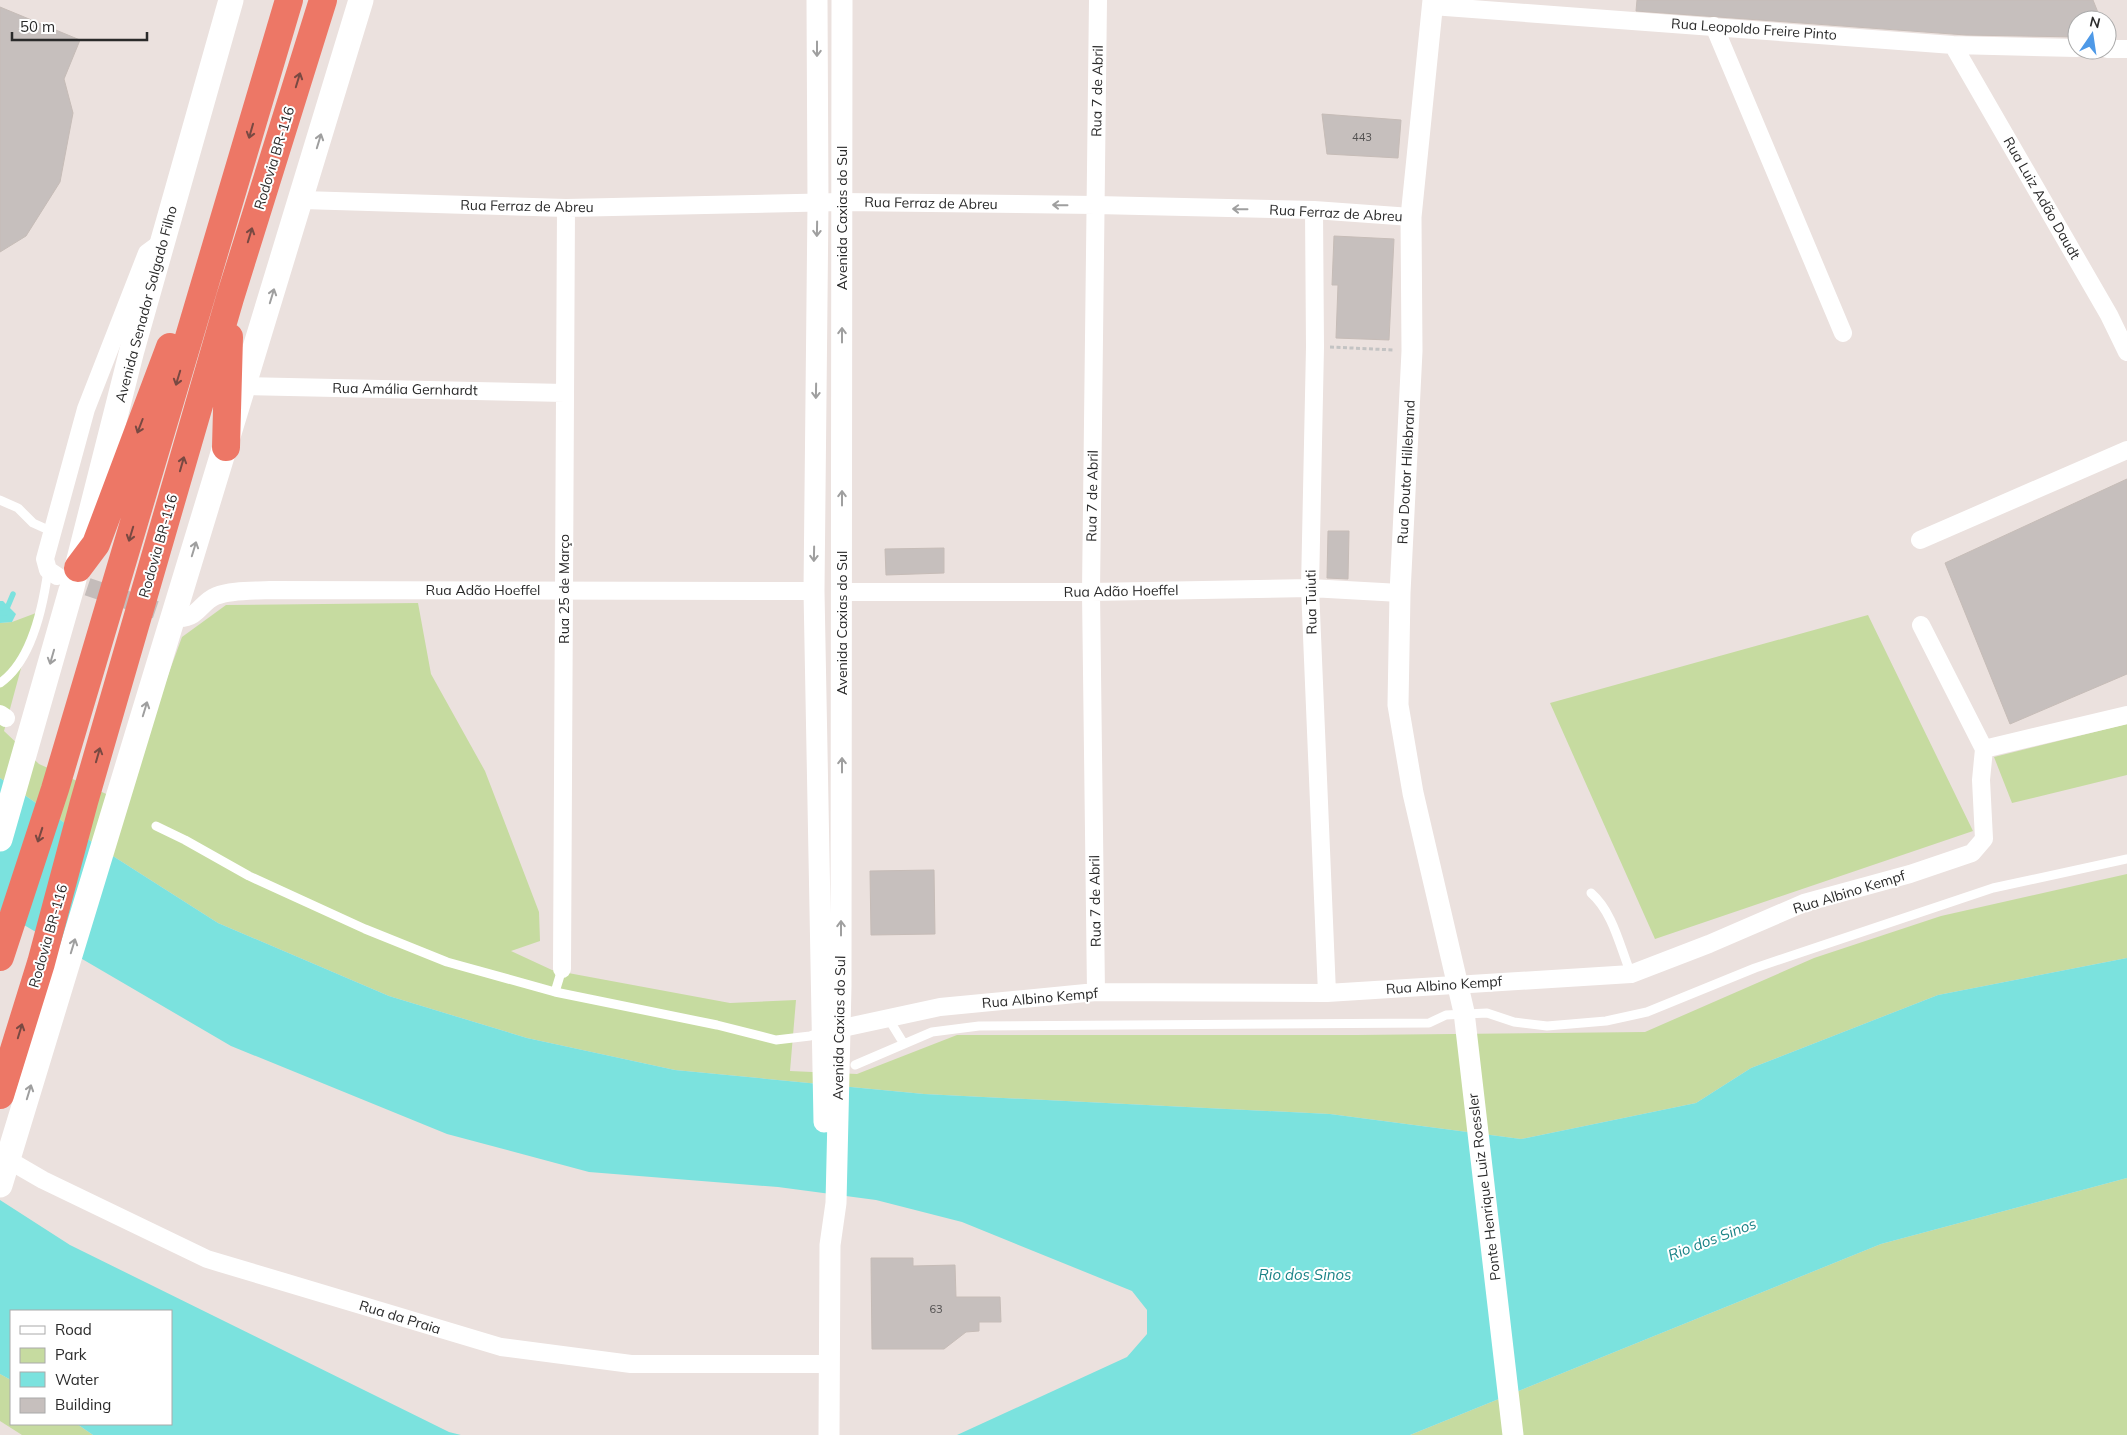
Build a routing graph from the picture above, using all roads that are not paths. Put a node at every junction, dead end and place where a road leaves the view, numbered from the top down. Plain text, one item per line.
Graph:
1 (231, 0) edge
2 (289, 0) edge
3 (323, 0) edge
4 (361, 0) edge
5 (817, 0) edge
6 (842, 0) edge
7 (1098, 0) edge
8 (1432, 3) edge
9 (1714, 26) junction
10 (1953, 45) junction
11 (2067, 48) edge
12 (302, 200) junction
13 (818, 202) junction
14 (842, 202) junction
15 (1096, 205) junction
16 (566, 208) junction
17 (1314, 210) junction
18 (1411, 217) junction
19 (162, 241) junction
20 (204, 288) junction
21 (230, 298) junction
22 (1843, 333) dead end
23 (2127, 352) edge
24 (245, 386) junction
25 (565, 393) junction
26 (226, 446) junction
27 (2127, 450) edge
28 (0, 500) edge
29 (53, 532) junction
30 (1920, 540) dead end
31 (61, 571) junction
32 (1310, 588) junction
33 (564, 589) junction
34 (814, 591) junction
35 (842, 592) junction
36 (1091, 592) junction
37 (1400, 593) junction
38 (180, 618) tunnel mouth
39 (1921, 625) dead end
40 (0, 682) edge
41 (2127, 715) edge
42 (1984, 749) junction
43 (156, 826) dead end
44 (0, 839) edge
45 (2127, 859) edge
46 (1591, 893) dead end
47 (1448, 940) joint
48 (1, 953) edge
49 (562, 969) joint
50 (1631, 974) junction
51 (555, 992) junction
52 (1096, 992) junction
53 (1327, 993) junction
54 (888, 1018) junction
55 (830, 1030) junction
56 (904, 1044) junction
57 (838, 1073) junction
58 (0, 1094) edge
59 (7, 1147) edge
60 (0, 1185) edge
61 (828, 1364) junction
62 (829, 1435) edge
63 (1513, 1435) edge

1 - 19 main road, Avenida Senador Salgado Filho
2 -> 20 highway, Rodovia BR-116
21 -> 3 highway, Rodovia BR-116
12 -> 4 main road
5 -> 13 street, Avenida Caxias do Sul
6 - 14 street, Avenida Caxias do Sul
7 - 15 street, Rua 7 de Abril
8 - 9 street, Rua Leopoldo Freire Pinto
8 - 18 street, Rua Doutor Hillebrand
9 - 10 street, Rua Leopoldo Freire Pinto
9 - 22 street
10 - 11 street, Rua Leopoldo Freire Pinto
10 - 23 street, Rua Luiz Adão Daudt
12 - 16 street, Rua Ferraz de Abreu
24 -> 12 main road
13 - 14 street, Rua Ferraz de Abreu
13 - 16 street, Rua Ferraz de Abreu
13 -> 34 street, Avenida Caxias do Sul
15 -> 14 street, Rua Ferraz de Abreu
35 -> 14 street, Avenida Caxias do Sul
17 -> 15 street, Rua Ferraz de Abreu
15 - 36 street, Rua 7 de Abril
16 - 25 street, Rua 25 de Março
17 - 18 street, Rua Ferraz de Abreu
17 - 32 street, Rua Tuiuti
18 - 37 street, Rua Doutor Hillebrand
19 - 29 street
19 - 31 main road, Avenida Senador Salgado Filho
20 -> 31 highway
20 -> 48 highway, Rodovia BR-116
21 - 26 highway
58 -> 21 highway, Rodovia BR-116
24 - 25 street, Rua Amália Gernhardt
24 - 26 main road
25 - 33 street, Rua 25 de Março
59 -> 26 main road
27 - 30 street
28 - 29 lane
29 - 31 street
31 - 40 lane
31 -> 44 main road, Avenida Senador Salgado Filho
32 - 36 street, Rua Adão Hoeffel
32 - 37 street, Rua Adão Hoeffel
32 - 53 street, Rua Tuiuti
33 - 34 street, Rua Adão Hoeffel
33 - 38 street, Rua Adão Hoeffel
33 - 49 street, Rua 25 de Março
34 - 55 street, Avenida Caxias do Sul
35 - 36 street, Rua Adão Hoeffel
55 -> 35 street, Avenida Caxias do Sul
36 - 52 street, Rua 7 de Abril
37 - 47 street, Rua Doutor Hillebrand
39 - 42 street
41 - 42 street
42 - 50 street, Rua Albino Kempf
43 - 51 lane
45 - 56 lane
46 - 50 lane
47 - 63 street, Ponte Henrique Luiz Roessler
49 - 51 lane
50 - 53 street, Rua Albino Kempf
51 - 55 lane
52 - 53 street, Rua Albino Kempf
52 - 54 street, Rua Albino Kempf
54 - 55 street, Rua Albino Kempf
54 - 56 lane
55 - 57 street, Avenida Caxias do Sul
56 - 57 lane
57 - 61 street, Avenida Caxias do Sul
59 - 60 main road
59 - 61 street, Rua da Praia
61 - 62 street, Avenida Caxias do Sul

